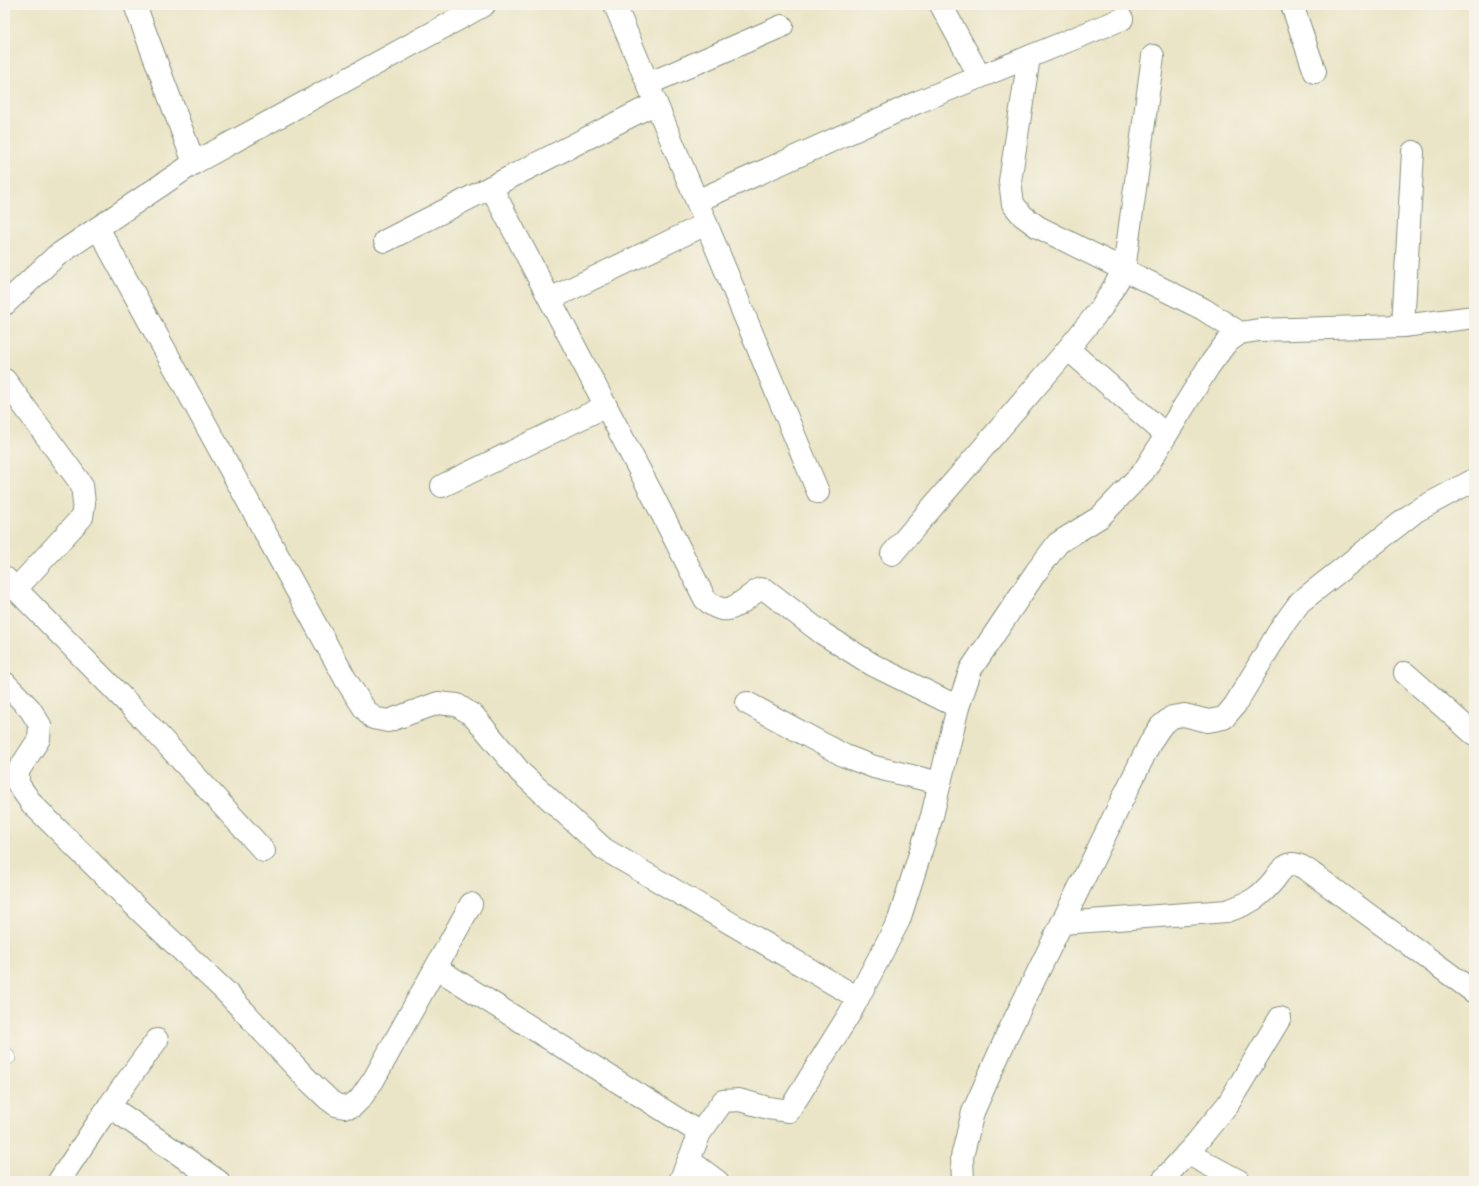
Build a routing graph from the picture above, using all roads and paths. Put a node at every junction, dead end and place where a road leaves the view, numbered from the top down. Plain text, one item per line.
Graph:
1 (135, 5) edge
2 (484, 5) edge
3 (615, 5) edge
4 (941, 5) edge
5 (1292, 5) edge
6 (1122, 19) dead end
7 (782, 26) dead end
8 (1153, 56) dead end
9 (1029, 57) junction
10 (1315, 72) dead end
11 (980, 77) junction
12 (648, 84) junction
13 (656, 103) junction
14 (1413, 152) dead end
15 (194, 163) junction
16 (491, 187) junction
17 (697, 201) junction
18 (706, 224) junction
19 (98, 228) junction
20 (385, 241) dead end
21 (1124, 270) junction
22 (550, 299) junction
23 (5, 304) edge
24 (1474, 317) edge
25 (1403, 326) junction
26 (1240, 333) junction
27 (1068, 349) junction
28 (5, 380) edge
29 (606, 406) junction
30 (1166, 435) junction
31 (1472, 483) edge
32 (442, 486) dead end
33 (818, 492) dead end
34 (892, 554) dead end
35 (10, 583) edge
36 (1405, 673) dead end
37 (5, 684) edge
38 (746, 703) dead end
39 (958, 707) junction
40 (1474, 734) edge
41 (940, 783) junction
42 (264, 851) dead end
43 (471, 904) dead end
44 (1062, 922) junction
45 (436, 968) junction
46 (1474, 992) edge
47 (858, 998) junction
48 (1280, 1018) dead end
49 (158, 1040) dead end
50 (109, 1106) junction
51 (700, 1133) junction
52 (1187, 1153) junction
53 (689, 1160) junction
54 (58, 1181) edge
55 (218, 1181) edge
56 (680, 1181) edge
57 (717, 1181) edge
58 (963, 1181) edge
59 (1162, 1181) edge
60 (1239, 1181) edge

1 - 15 street
2 - 15 street
3 - 12 street
4 - 11 street
5 - 10 street
6 - 9 street
7 - 12 street
8 - 21 street
9 - 11 street
9 - 21 street
11 - 17 street
12 - 13 street
13 - 16 street
13 - 17 street
14 - 25 street
15 - 19 street
16 - 20 street
16 - 22 street
17 - 18 street
18 - 22 street
18 - 33 street
19 - 23 street
19 - 47 street
21 - 26 street
21 - 27 street
22 - 29 street
24 - 25 street
25 - 26 street
26 - 30 street
27 - 30 street
27 - 34 street
28 - 35 street
29 - 32 street
29 - 39 street
30 - 39 street
31 - 44 street
35 - 42 street
36 - 40 street
37 - 45 street
38 - 41 street
39 - 41 street
41 - 47 street
43 - 45 street
44 - 46 street
44 - 58 street
45 - 51 street
47 - 51 street
48 - 52 street
49 - 50 street
50 - 54 street
50 - 55 street
51 - 53 street
52 - 59 street
52 - 60 street
53 - 56 street
53 - 57 street

